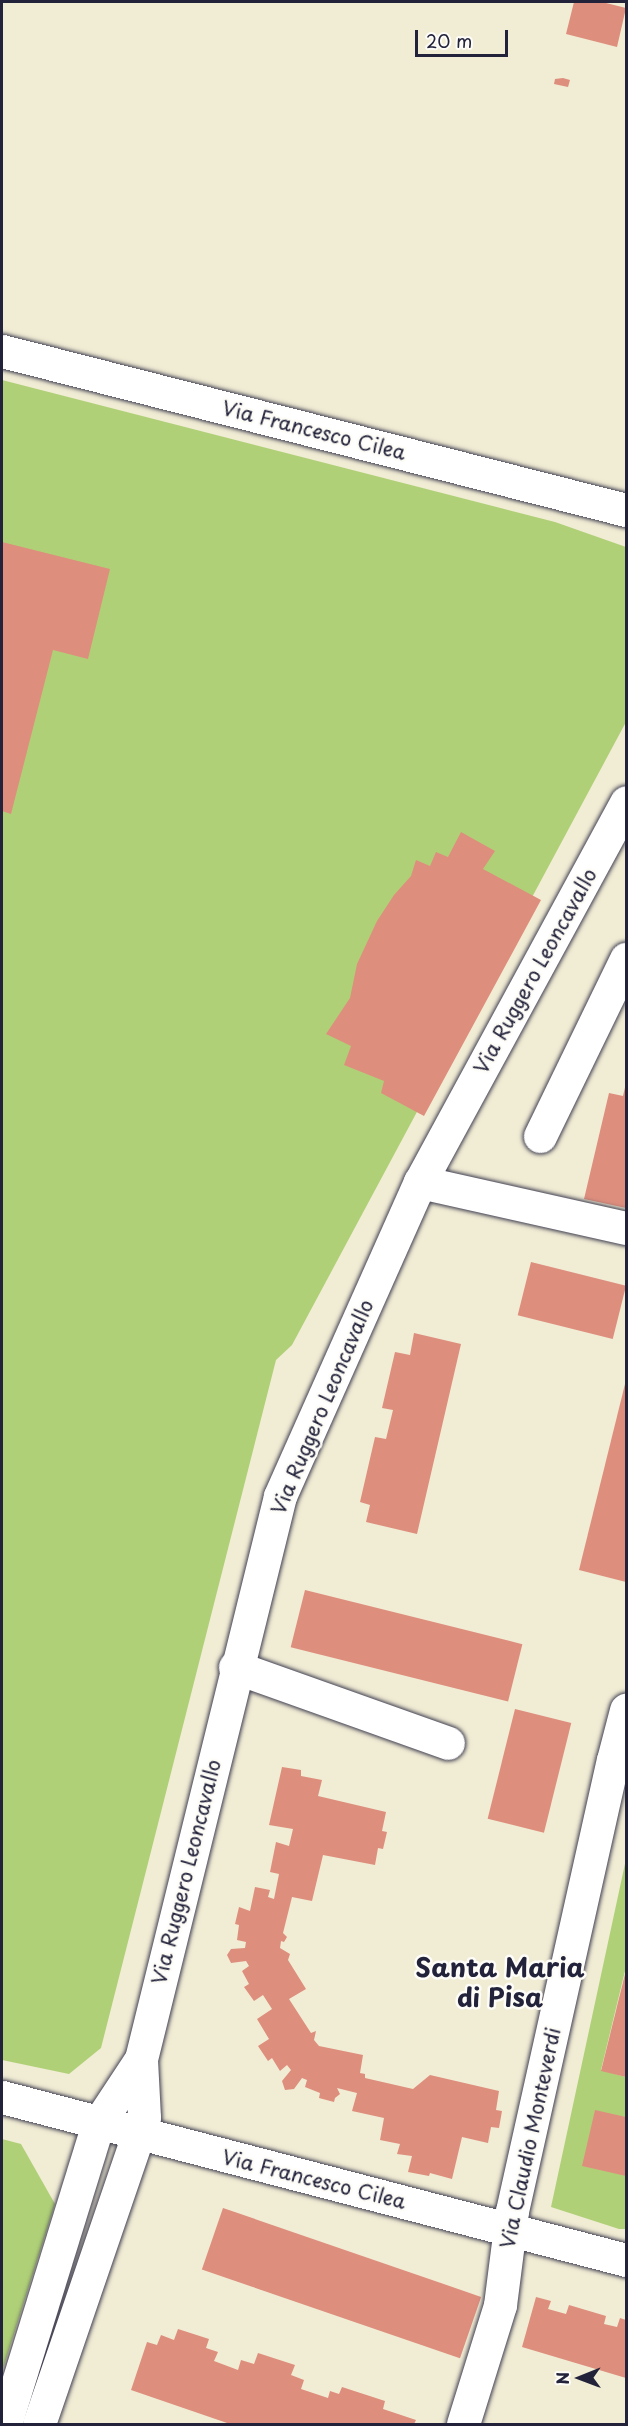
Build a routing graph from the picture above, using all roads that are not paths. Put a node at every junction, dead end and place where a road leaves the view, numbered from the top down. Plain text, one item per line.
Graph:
1 (2, 351) edge
2 (627, 510) edge
3 (627, 802) edge
4 (627, 959) edge
5 (540, 1136) dead end
6 (420, 1182) junction
7 (627, 1228) edge
8 (236, 1667) junction
9 (627, 1710) edge
10 (448, 1743) dead end
11 (141, 2059) junction
12 (2, 2097) edge
13 (99, 2124) junction
14 (141, 2125) junction
15 (508, 2229) junction
16 (627, 2260) edge
17 (8, 2414) edge
18 (47, 2423) edge
19 (463, 2424) edge

1 - 2 street, Via Francesco Cilea
3 - 6 street, Via Ruggero Leoncavallo
4 - 5 street
6 - 7 street
6 - 8 street, Via Ruggero Leoncavallo
8 - 10 street
8 - 11 street, Via Ruggero Leoncavallo
9 - 15 street, Via Claudio Monteverdi
11 - 13 street, Via Ruggero Leoncavallo
11 - 14 street, Via Ruggero Leoncavallo
12 - 13 street, Via Francesco Cilea
13 - 14 street, Via Francesco Cilea
13 - 17 street, Via Ruggero Leoncavallo
14 - 15 street, Via Francesco Cilea
14 - 18 street
15 - 16 street, Via Francesco Cilea
15 - 19 street, Via Claudio Monteverdi
17 - 18 street

